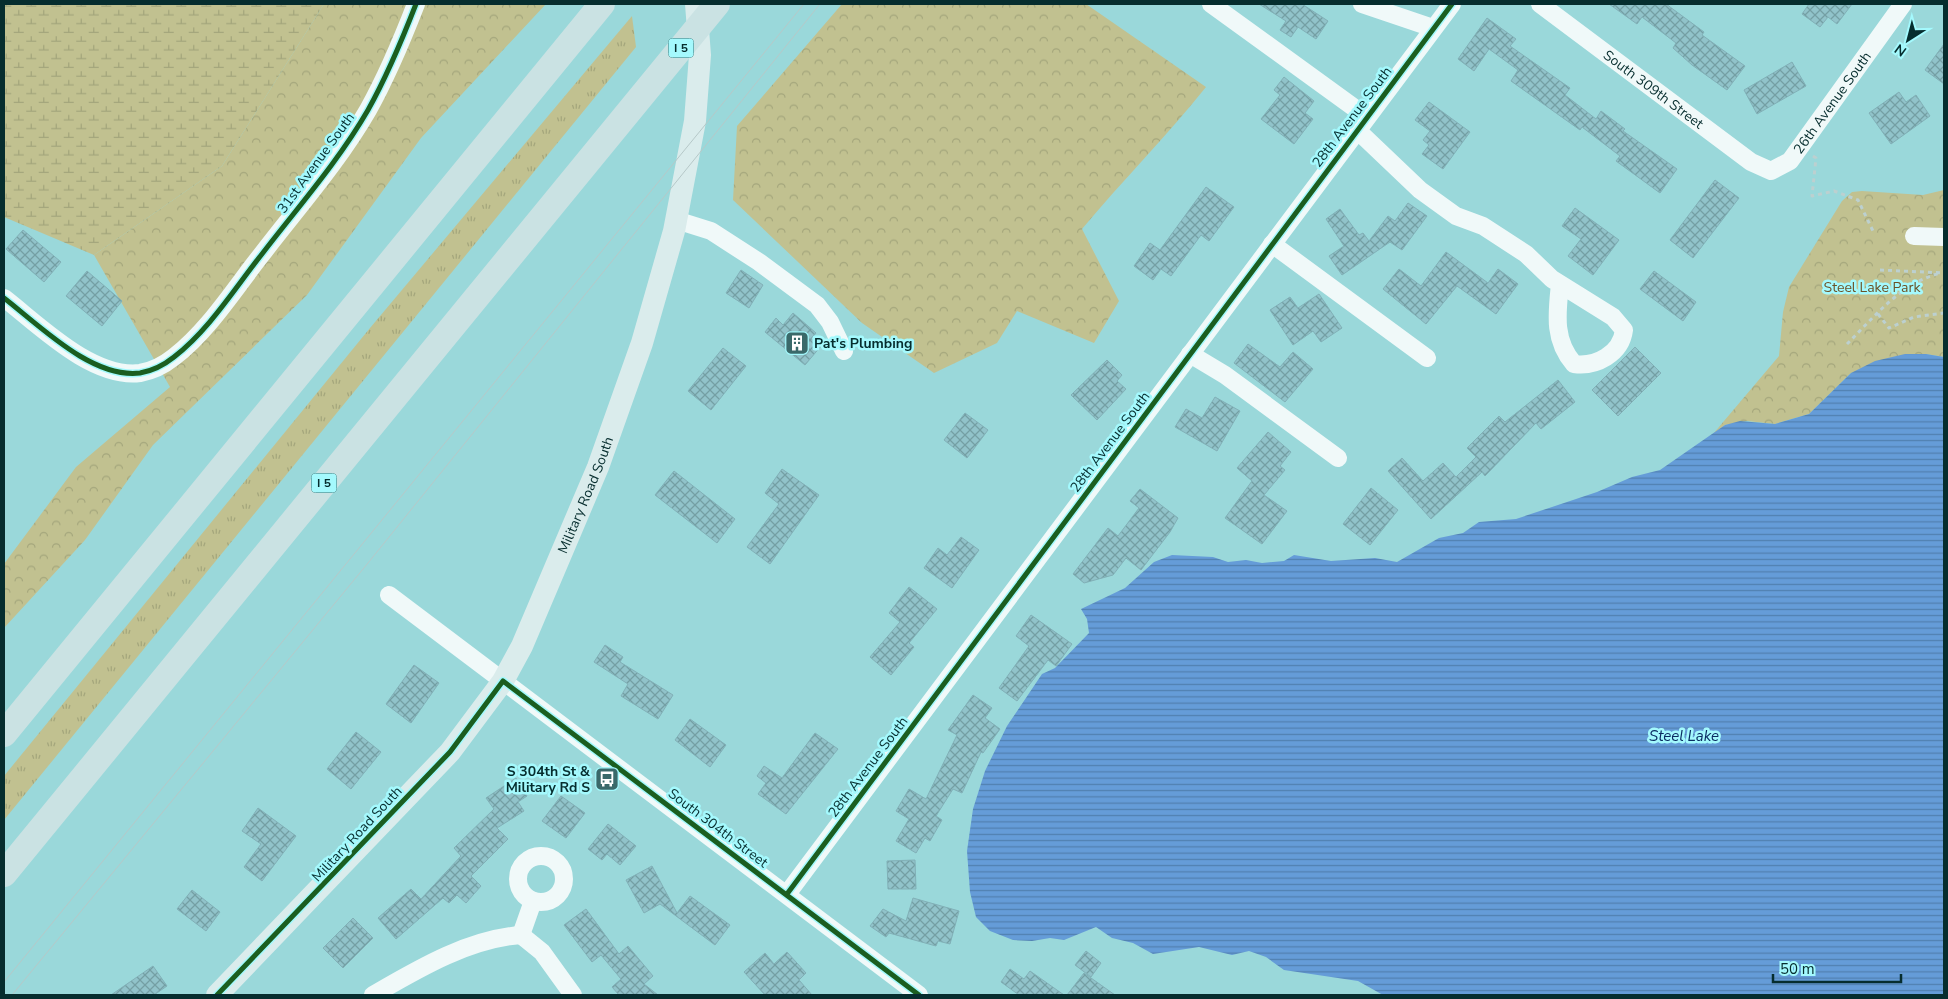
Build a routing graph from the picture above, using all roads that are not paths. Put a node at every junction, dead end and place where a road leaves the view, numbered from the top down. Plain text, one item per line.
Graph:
1 (416, 4) edge
2 (602, 4) edge
3 (696, 4) edge
4 (717, 4) edge
5 (1211, 4) edge
6 (1362, 4) edge
7 (1452, 4) edge
8 (1540, 4) edge
9 (1903, 4) edge
10 (1433, 28) junction
11 (1362, 123) junction
12 (1771, 171) joint
13 (676, 220) junction
14 (1914, 236) dead end
15 (1944, 237) edge
16 (1272, 244) junction
17 (1560, 284) junction
18 (4, 298) edge
19 (844, 351) dead end
20 (1190, 354) junction
21 (1427, 358) dead end
22 (1338, 458) dead end
23 (389, 595) dead end
24 (503, 681) junction
25 (4, 734) edge
26 (4, 874) edge
27 (787, 894) junction
28 (533, 901) dead end
29 (521, 936) junction
30 (909, 992) edge
31 (217, 995) edge
32 (373, 995) edge
33 (574, 995) edge

1 - 18 street, 31st Avenue South
2 - 25 highway
3 - 13 main road, Military Road South
4 - 26 highway, I 5
5 - 11 street
6 - 10 street
7 - 10 street, 28th Avenue South
8 - 12 street, South 309th Street
9 - 12 street, 26th Avenue South
10 - 11 street, 28th Avenue South
11 - 16 street, 28th Avenue South
11 - 17 street
13 - 19 street
13 - 24 main road, Military Road South
14 - 15 street
16 - 20 street, 28th Avenue South
16 - 21 street
17 - 17 street
20 - 22 street
20 - 27 street, 28th Avenue South
23 - 24 street, South 304th Street
24 - 27 street, South 304th Street
24 - 31 main road, Military Road South
27 - 30 street, South 304th Street
28 - 29 street
29 - 32 street
29 - 33 street

